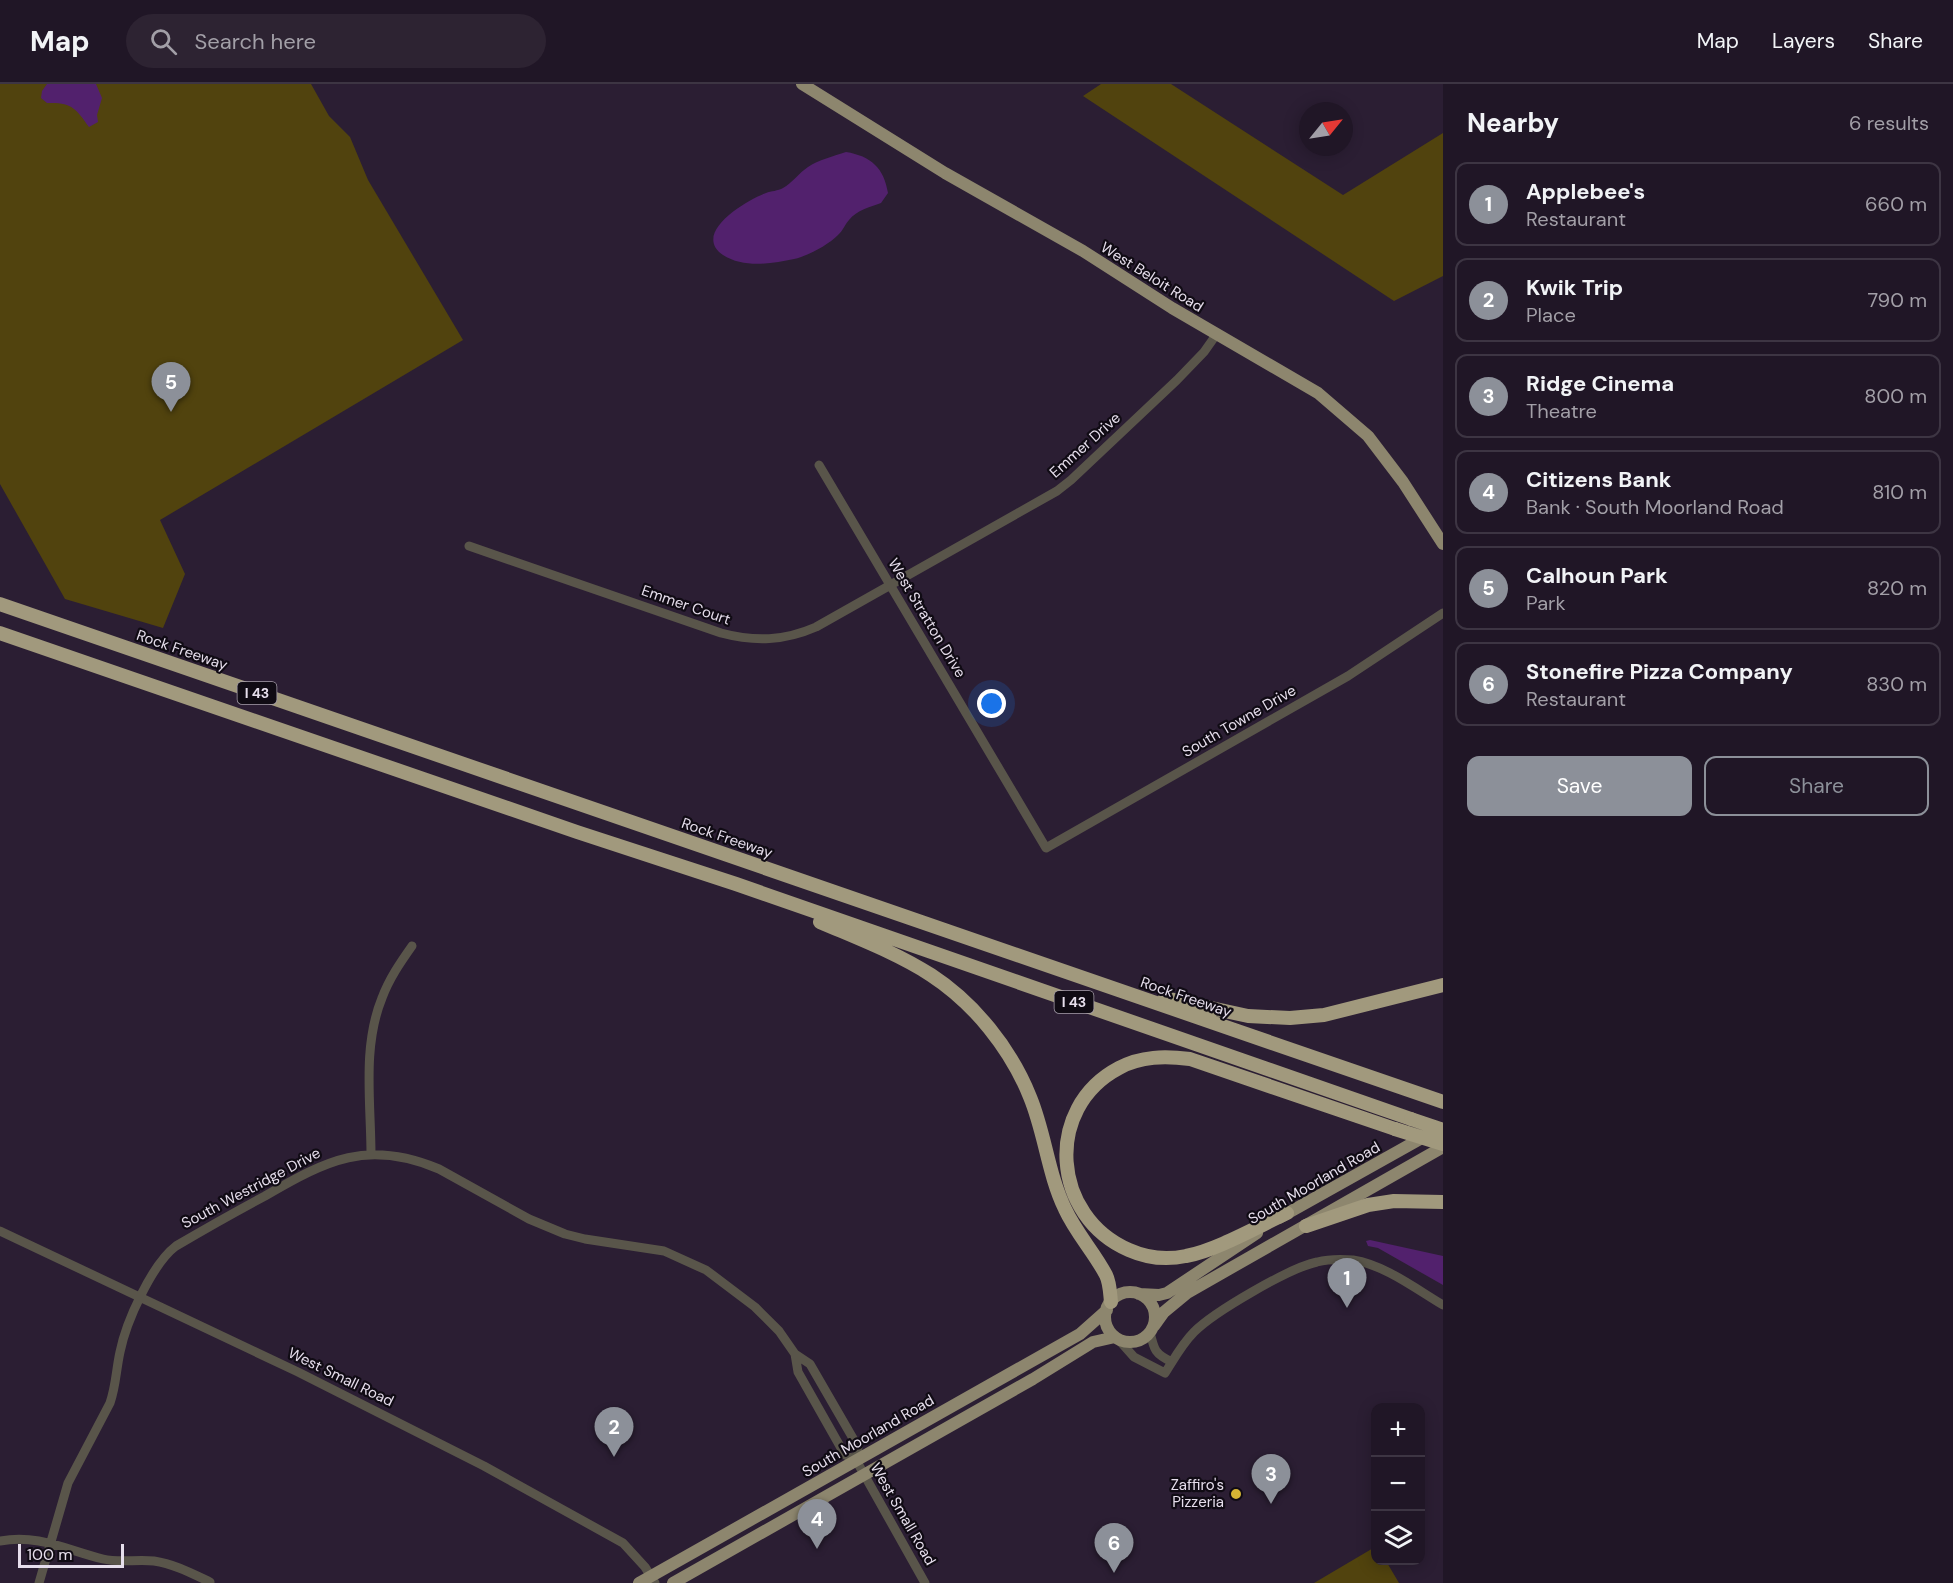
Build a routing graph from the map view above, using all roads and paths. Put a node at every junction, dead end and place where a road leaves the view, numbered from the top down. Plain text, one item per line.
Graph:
1 (802, 84) edge
2 (1216, 334) junction
3 (819, 465) dead end
4 (1443, 544) edge
5 (469, 546) dead end
6 (890, 585) junction
7 (0, 604) edge
8 (1443, 613) edge
9 (0, 633) edge
10 (1046, 848) joint
11 (736, 884) junction
12 (411, 946) dead end
13 (1070, 974) junction
14 (1443, 985) edge
15 (1443, 1102) edge
16 (1443, 1128) edge
17 (1443, 1146) edge
18 (371, 1155) junction
19 (1443, 1202) edge
20 (1287, 1213) junction
21 (1306, 1226) junction
22 (0, 1231) edge
23 (1139, 1294) junction
24 (141, 1298) junction
25 (1443, 1305) edge
26 (1109, 1306) junction
27 (1152, 1329) junction
28 (1117, 1338) junction
29 (795, 1354) junction
30 (1172, 1362) junction
31 (856, 1460) junction
32 (863, 1475) junction
33 (0, 1541) edge
34 (51, 1543) junction
35 (652, 1579) edge
36 (210, 1582) edge
37 (39, 1583) edge
38 (639, 1583) edge
39 (673, 1583) edge
40 (925, 1583) edge

1 - 2 main road, West Beloit Road
2 - 4 main road, West Beloit Road
2 - 6 street, Emmer Drive
3 - 6 street, West Stratton Drive
5 - 6 street, Emmer Court
6 - 10 street, West Stratton Drive
7 - 13 highway, Rock Freeway / I 43
8 - 10 street, South Towne Drive
9 - 11 highway, I 43
11 - 16 highway, I 43, bridge
11 - 26 highway
12 - 18 street
13 - 14 highway
13 - 15 highway, Rock Freeway / I 43
16 - 20 main road, South Moorland Road
17 - 20 highway, bridge
17 - 21 main road
18 - 24 street, South Westridge Drive
18 - 29 street, South Westridge Drive
19 - 21 highway
20 - 23 main road, South Moorland Road
21 - 27 main road
22 - 24 street, West Small Road
23 - 26 main road
23 - 27 main road
24 - 34 street, South Westridge Drive
24 - 35 street, West Small Road
25 - 30 street
26 - 28 main road
26 - 31 main road, South Moorland Road
27 - 28 main road
27 - 30 street
28 - 30 street
28 - 32 main road, South Moorland Road
29 - 31 street, South Westridge Drive
29 - 31 street, South Westridge Drive
31 - 32 street, West Small Road
31 - 35 main road, South Moorland Road
32 - 39 main road, South Moorland Road
32 - 40 street, West Small Road
33 - 34 street
34 - 36 street
34 - 37 street, South Westridge Drive
35 - 38 main road, South Moorland Road

